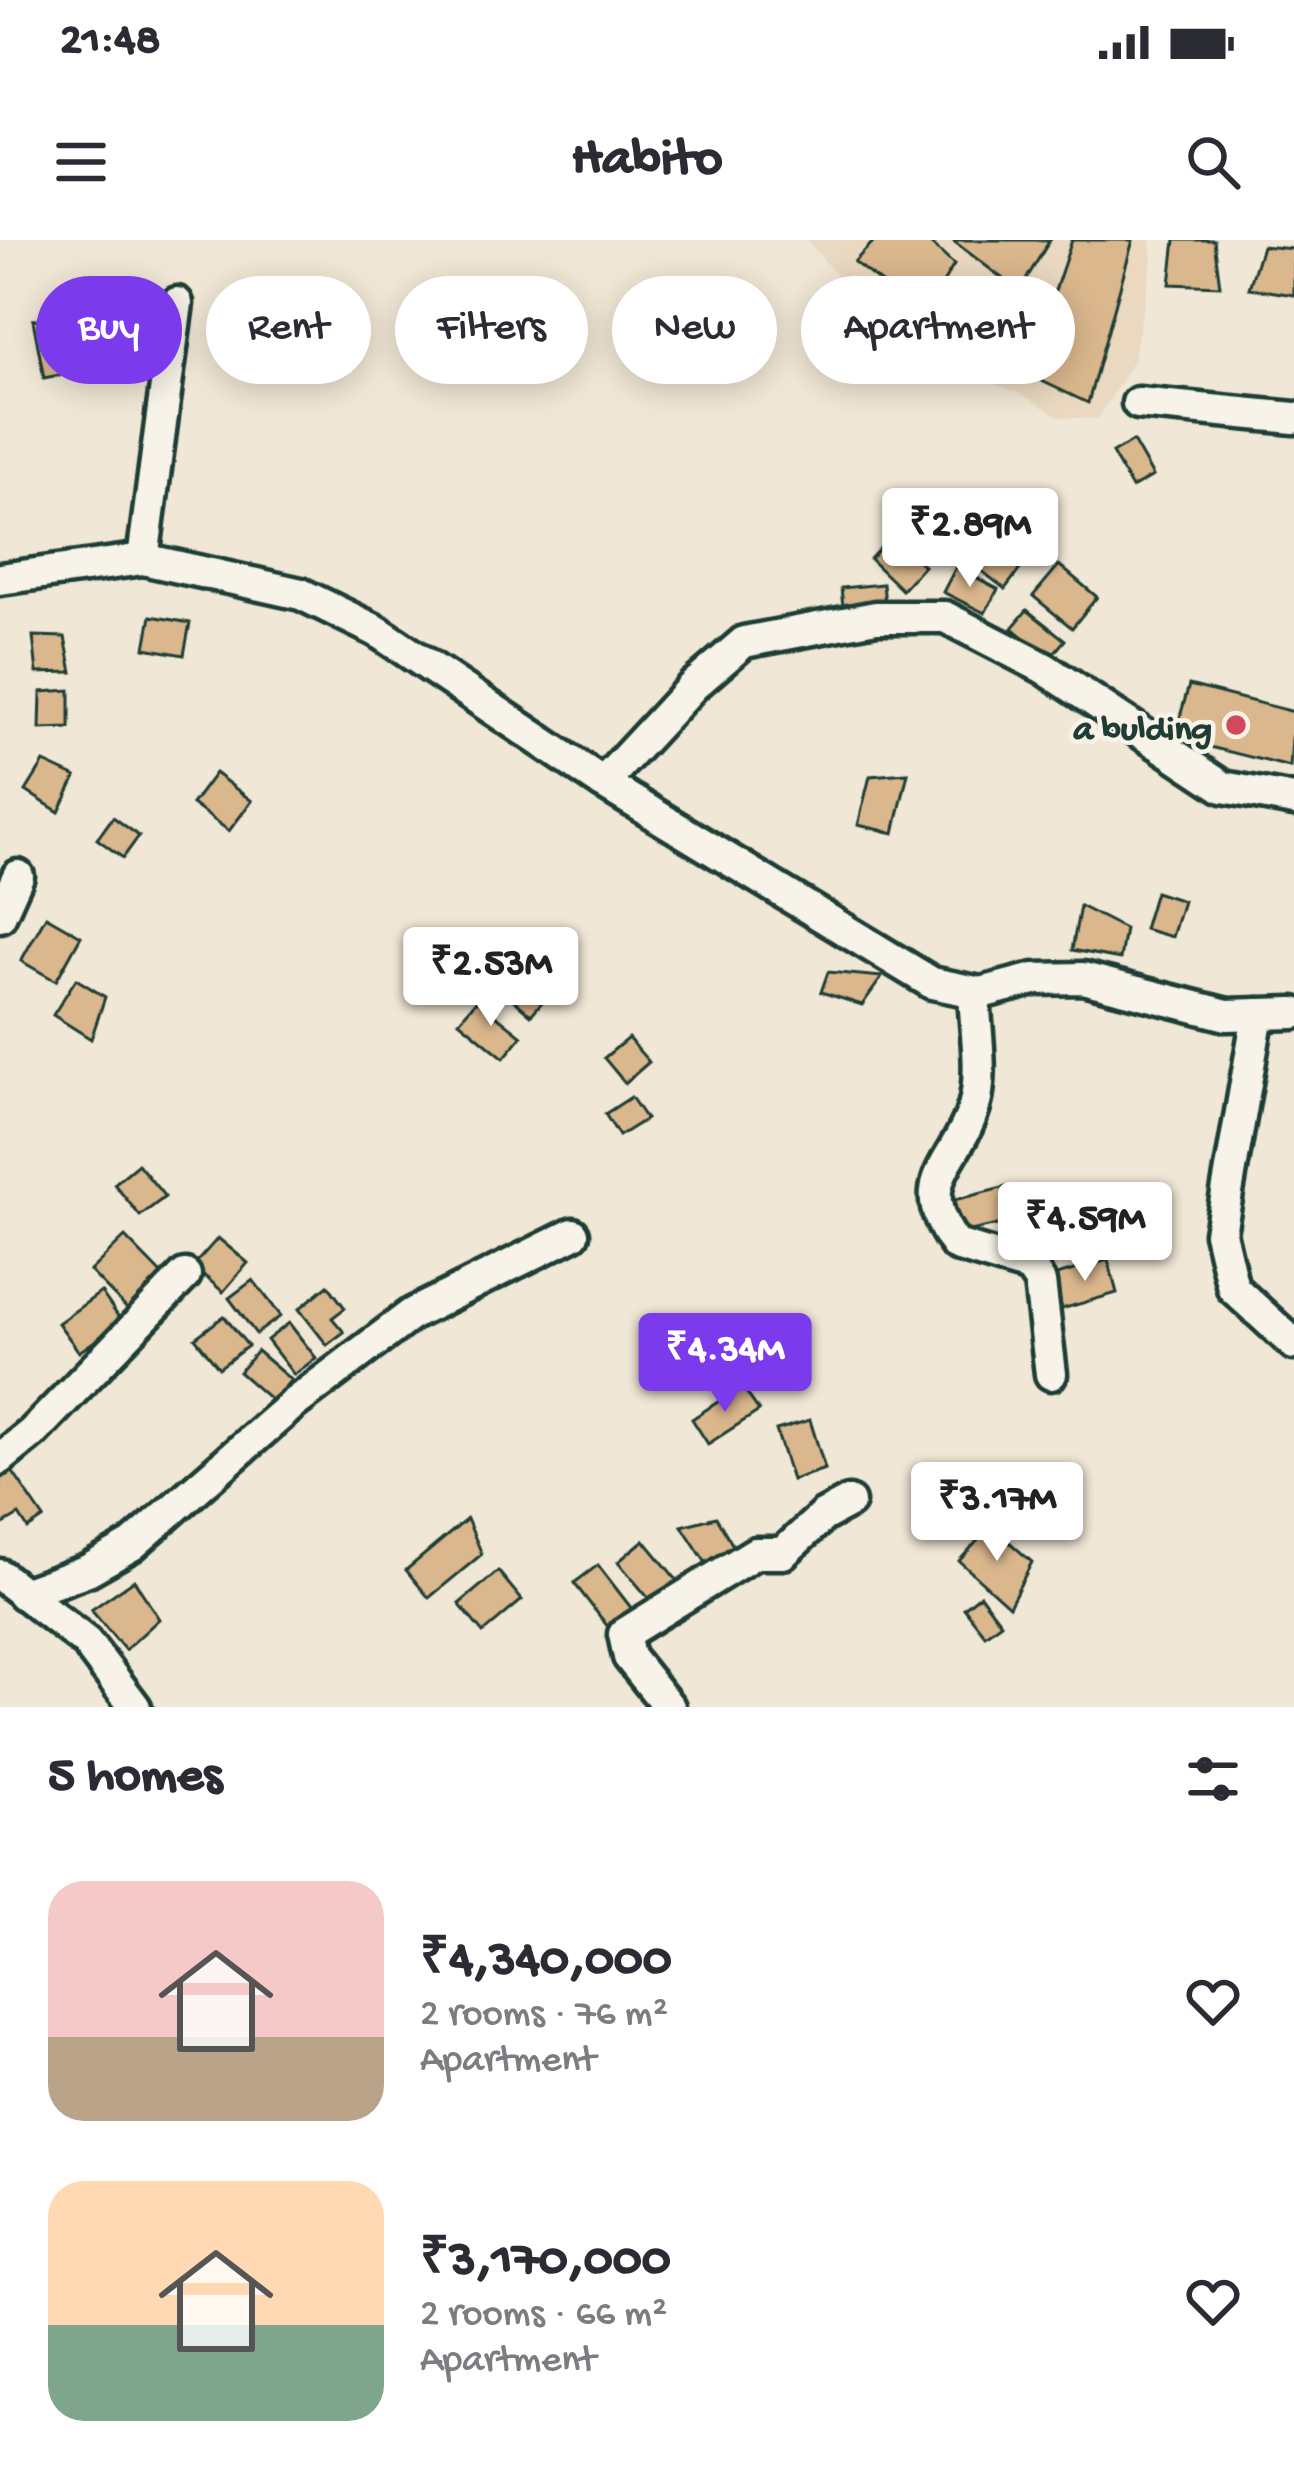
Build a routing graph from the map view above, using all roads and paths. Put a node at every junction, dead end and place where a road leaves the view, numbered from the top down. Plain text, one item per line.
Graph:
1 (166, 384) edge
2 (1138, 403) dead end
3 (1294, 418) edge
4 (143, 559) junction
5 (0, 579) edge
6 (603, 783) junction
7 (1294, 800) edge
8 (18, 876) dead end
9 (0, 916) edge
10 (974, 992) junction
11 (1294, 1012) edge
12 (1258, 1014) junction
13 (573, 1234) dead end
14 (185, 1275) dead end
15 (1294, 1344) edge
16 (1051, 1374) dead end
17 (0, 1459) edge
18 (848, 1502) dead end
19 (12, 1585) edge
20 (135, 1707) edge
21 (669, 1707) edge

1 - 4 street
2 - 3 street
4 - 5 street
4 - 6 street
6 - 7 street
6 - 10 street
8 - 9 street
10 - 12 street
10 - 16 street
11 - 12 street
12 - 15 street
13 - 19 street
14 - 17 street
18 - 21 street
19 - 20 street

